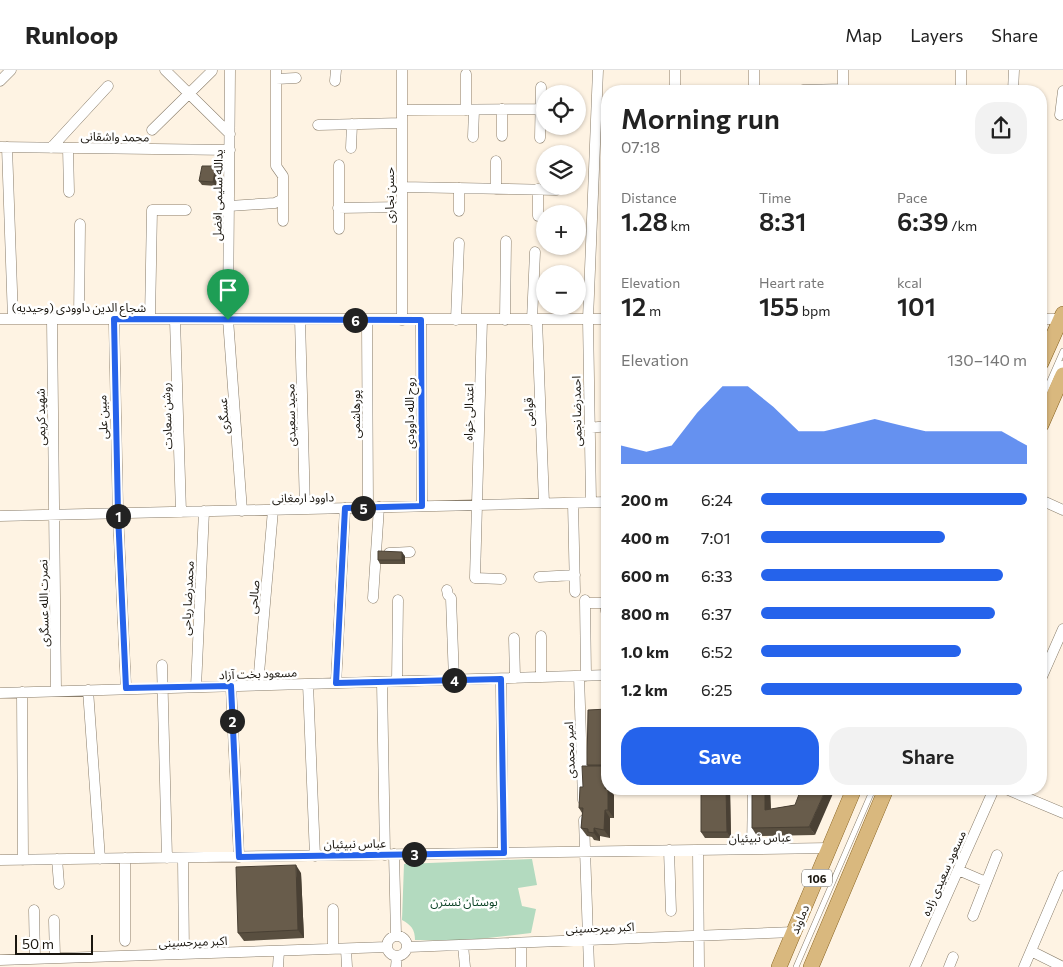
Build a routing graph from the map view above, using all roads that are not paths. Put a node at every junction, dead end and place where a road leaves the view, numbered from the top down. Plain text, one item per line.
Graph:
1 (11, 70) edge
2 (165, 70) edge
3 (230, 70) edge
4 (336, 70) edge
5 (402, 70) edge
6 (598, 70) edge
7 (675, 70) edge
8 (754, 70) edge
9 (843, 70) edge
10 (961, 70) edge
11 (1014, 70) edge
12 (212, 71) dead end
13 (466, 74) dead end
14 (276, 75) edge
15 (296, 78) dead end
16 (0, 81) edge
17 (335, 81) dead end
18 (675, 85) edge
19 (754, 85) edge
20 (843, 85) edge
21 (961, 85) edge
22 (1013, 85) edge
23 (108, 86) dead end
24 (1063, 91) edge
25 (188, 93) junction
26 (536, 109) edge
27 (402, 110) junction
28 (470, 110) junction
29 (502, 110) junction
30 (1060, 115) dead end
31 (402, 123) junction
32 (352, 124) junction
33 (318, 125) dead end
34 (152, 130) dead end
35 (230, 134) junction
36 (540, 135) edge
37 (473, 136) dead end
38 (502, 136) dead end
39 (540, 138) dead end
40 (0, 139) edge
41 (4, 147) edge
42 (51, 148) junction
43 (68, 148) junction
44 (351, 148) dead end
45 (230, 150) junction
46 (496, 160) dead end
47 (339, 165) dead end
48 (402, 187) junction
49 (459, 188) junction
50 (496, 189) junction
51 (536, 189) edge
52 (68, 192) dead end
53 (281, 201) junction
54 (230, 206) junction
55 (402, 207) junction
56 (338, 208) junction
57 (186, 210) dead end
58 (458, 211) dead end
59 (283, 221) dead end
60 (80, 224) dead end
61 (338, 230) dead end
62 (506, 241) dead end
63 (459, 243) dead end
64 (535, 252) dead end
65 (1062, 317) edge
66 (1047, 318) edge
67 (0, 319) edge
68 (13, 319) junction
69 (52, 319) junction
70 (79, 319) junction
71 (114, 319) junction
72 (150, 319) junction
73 (588, 319) junction
74 (601, 319) edge
75 (175, 320) junction
76 (228, 320) junction
77 (300, 320) junction
78 (367, 320) junction
79 (402, 320) junction
80 (421, 320) junction
81 (456, 320) junction
82 (482, 320) junction
83 (505, 320) junction
84 (535, 320) junction
85 (1047, 350) edge
86 (1063, 351) edge
87 (1063, 363) edge
88 (1063, 375) edge
89 (1047, 387) edge
90 (1047, 400) edge
91 (1047, 411) edge
92 (601, 427) edge
93 (589, 428) junction
94 (591, 502) junction
95 (601, 502) edge
96 (544, 503) junction
97 (573, 503) junction
98 (1047, 503) edge
99 (478, 505) junction
100 (422, 506) junction
101 (379, 507) junction
102 (345, 508) junction
103 (368, 508) junction
104 (305, 509) junction
105 (273, 510) junction
106 (1063, 510) edge
107 (242, 511) junction
108 (181, 512) junction
109 (204, 512) junction
110 (118, 514) junction
111 (54, 515) junction
112 (0, 516) edge
113 (410, 552) dead end
114 (376, 554) junction
115 (575, 575) junction
116 (539, 577) dead end
117 (501, 579) dead end
118 (446, 590) dead end
119 (575, 592) dead end
120 (373, 598) dead end
121 (398, 600) dead end
122 (601, 603) edge
123 (1063, 629) edge
124 (541, 636) dead end
125 (514, 638) dead end
126 (162, 664) dead end
127 (1047, 665) edge
128 (582, 676) junction
129 (601, 676) edge
130 (515, 678) junction
131 (541, 678) junction
132 (501, 679) junction
133 (454, 680) junction
134 (382, 682) junction
135 (398, 682) junction
136 (336, 683) junction
137 (308, 684) junction
138 (258, 685) junction
139 (196, 686) junction
140 (231, 686) junction
141 (126, 688) junction
142 (161, 689) junction
143 (56, 690) junction
144 (88, 690) junction
145 (22, 692) junction
146 (0, 693) edge
147 (753, 795) edge
148 (852, 795) edge
149 (870, 795) edge
150 (878, 795) edge
151 (883, 795) edge
152 (991, 795) edge
153 (1020, 795) edge
154 (1063, 813) edge
155 (830, 848) junction
156 (752, 849) junction
157 (669, 850) junction
158 (698, 850) junction
159 (585, 852) junction
160 (504, 853) junction
161 (390, 855) junction
162 (997, 855) dead end
163 (314, 856) junction
164 (125, 858) junction
165 (167, 858) junction
166 (183, 858) junction
167 (100, 859) junction
168 (0, 860) edge
169 (23, 860) junction
170 (57, 860) junction
171 (238, 860) junction
172 (958, 870) junction
173 (1063, 876) edge
174 (986, 882) junction
175 (59, 884) dead end
176 (333, 909) dead end
177 (34, 910) dead end
178 (671, 911) dead end
179 (973, 916) dead end
180 (54, 920) dead end
181 (794, 932) junction
182 (396, 935) junction
183 (700, 935) junction
184 (126, 940) dead end
185 (588, 940) junction
186 (521, 943) junction
187 (462, 945) junction
188 (387, 947) junction
189 (408, 947) junction
190 (333, 949) junction
191 (346, 949) junction
192 (279, 951) junction
193 (1031, 951) junction
194 (184, 954) junction
195 (397, 956) junction
196 (953, 956) dead end
197 (55, 958) junction
198 (35, 959) junction
199 (0, 960) edge
200 (278, 967) edge
201 (347, 967) edge
202 (396, 967) edge
203 (465, 967) edge
204 (521, 967) edge
205 (588, 967) edge
206 (699, 967) edge
207 (779, 967) edge
208 (796, 967) edge
209 (804, 967) edge
210 (811, 967) edge
211 (916, 967) edge
212 (949, 967) edge
213 (1024, 967) edge
214 (1063, 967) edge

1 - 16 street
2 - 25 street
3 - 35 street, یدالله سلیمی افضل
4 - 17 street
5 - 27 street, حسن نجاری
6 - 73 street, احمدرضا نجمی
7 - 18 street
8 - 19 street
9 - 20 street
10 - 21 street
11 - 22 street
12 - 25 street
13 - 28 street
14 - 15 street
14 - 53 street
23 - 42 street
24 - 30 street
25 - 34 street
25 - 35 street
26 - 29 street
27 - 28 street
27 - 31 street, حسن نجاری
28 - 29 street
28 - 37 street
29 - 38 street
31 - 32 street
31 - 48 street, حسن نجاری
32 - 33 street
32 - 44 street
35 - 45 street, یدالله سلیمی افضل
36 - 39 street
40 - 41 street
41 - 42 street, محمد واشقانی
41 - 68 street
42 - 43 street, محمد واشقانی
43 - 45 street, محمد واشقانی
43 - 52 street
45 - 54 street, یدالله سلیمی افضل
46 - 50 street
47 - 56 street
48 - 49 street
48 - 55 street, حسن نجاری
49 - 50 street
49 - 58 street
50 - 51 street
53 - 54 street
53 - 59 street
54 - 76 street, یدالله سلیمی افضل
55 - 56 street
55 - 79 street, حسن نجاری
56 - 61 street
57 - 72 street
60 - 70 street
62 - 83 street
63 - 81 street
64 - 84 street, قوامی
65 - 66 street
65 - 85 main road
67 - 68 street, شجاع الدین داوودی (وحیدیه)
68 - 69 street, شجاع الدین داوودی (وحیدیه)
69 - 70 street, شجاع الدین داوودی (وحیدیه)
69 - 111 street, شهید کریمی
70 - 71 street, شجاع الدین داوودی (وحیدیه)
71 - 72 street, شجاع الدین داوودی (وحیدیه)
71 - 110 street, مبین علی
72 - 75 street, شجاع الدین داوودی (وحیدیه)
73 - 74 street, شجاع الدین داوودی (وحیدیه)
73 - 84 street, شجاع الدین داوودی (وحیدیه)
73 - 93 street, احمدرضا نجمی
75 - 76 street, شجاع الدین داوودی (وحیدیه)
75 - 108 street, روشن سعادت
76 - 77 street, شجاع الدین داوودی (وحیدیه)
76 - 107 street, عسگری
77 - 78 street, شجاع الدین داوودی (وحیدیه)
77 - 104 street, مجید سعیدی
78 - 79 street, شجاع الدین داوودی (وحیدیه)
78 - 103 street, پورهاشمی
79 - 80 street, شجاع الدین داوودی (وحیدیه)
80 - 81 street, شجاع الدین داوودی (وحیدیه)
80 - 100 street, روح الله داوودی
81 - 82 street, شجاع الدین داوودی (وحیدیه)
82 - 83 street, شجاع الدین داوودی (وحیدیه)
82 - 99 street, اعتدالی خواه
83 - 84 street, شجاع الدین داوودی (وحیدیه)
84 - 96 street, قوامی
86 - 89 lane
87 - 90 lane
88 - 91 main road
92 - 93 street
93 - 94 street, احمدرضا نجمی
94 - 95 street, داوود ارمغانی
94 - 97 street, داوود ارمغانی
96 - 97 street, داوود ارمغانی
96 - 99 street, داوود ارمغانی
97 - 115 street
98 - 106 street
99 - 100 street, داوود ارمغانی
99 - 117 street, اعتدالی خواه
100 - 101 street, داوود ارمغانی
101 - 103 street, داوود ارمغانی
101 - 114 street
102 - 103 street, داوود ارمغانی
102 - 104 street, داوود ارمغانی
102 - 136 street
104 - 105 street, داوود ارمغانی
105 - 107 street, داوود ارمغانی
105 - 138 street, صالحی
107 - 109 street, داوود ارمغانی
108 - 109 street, داوود ارمغانی
108 - 110 street, داوود ارمغانی
109 - 139 street, محمدرضا ریاحی
110 - 111 street, داوود ارمغانی
110 - 141 street, مبین علی
111 - 112 street, داوود ارمغانی
111 - 143 street, نصرت الله عسگری
113 - 114 street
114 - 120 street
115 - 116 street
115 - 119 street
118 - 133 street
121 - 135 street
122 - 128 street, امیر محمدی
123 - 127 street
124 - 131 street
125 - 130 street
126 - 142 street
128 - 129 street, مسعود بخت آزاد
128 - 131 street, مسعود بخت آزاد
128 - 159 street, امیر محمدی
130 - 131 street, مسعود بخت آزاد
130 - 132 street, مسعود بخت آزاد
132 - 133 street, مسعود بخت آزاد
132 - 160 street
133 - 135 street, مسعود بخت آزاد
134 - 135 street, مسعود بخت آزاد
134 - 136 street, مسعود بخت آزاد
134 - 161 street
136 - 137 street, مسعود بخت آزاد
137 - 138 street, مسعود بخت آزاد
137 - 163 street
138 - 140 street, مسعود بخت آزاد
139 - 140 street, مسعود بخت آزاد
139 - 142 street, مسعود بخت آزاد
140 - 171 street
141 - 142 street, مسعود بخت آزاد
141 - 144 street, مسعود بخت آزاد
142 - 165 street
143 - 144 street, مسعود بخت آزاد
143 - 145 street, مسعود بخت آزاد
144 - 167 street
145 - 146 street, مسعود بخت آزاد
145 - 169 street
147 - 156 street
148 - 155 main road, دماوند / 106
149 - 208 lane
150 - 209 lane
151 - 210 main road, 106
152 - 172 street, مسعود سعیدی زاده
153 - 154 street
155 - 156 street, عباس نبیئیان
155 - 181 main road, دماوند / 106
156 - 158 street, عباس نبیئیان
157 - 158 street, عباس نبیئیان
157 - 159 street, عباس نبیئیان
157 - 178 street
158 - 183 street
159 - 160 street, عباس نبیئیان
159 - 185 street, امیر محمدی
160 - 161 street, عباس نبیئیان
161 - 163 street, عباس نبیئیان
161 - 182 street
162 - 174 street
163 - 171 street, عباس نبیئیان
164 - 165 street, عباس نبیئیان
164 - 167 street, عباس نبیئیان
164 - 184 street
165 - 166 street, عباس نبیئیان
166 - 171 street, عباس نبیئیان
166 - 194 street
167 - 170 street, عباس نبیئیان
168 - 169 street, عباس نبیئیان
169 - 170 street, عباس نبیئیان
170 - 175 street
172 - 174 street
172 - 211 street, مسعود سعیدی زاده
173 - 193 street
174 - 179 street
176 - 190 street
177 - 198 street
180 - 197 street
181 - 183 street, اکبر میرحسینی
181 - 207 main road, دماوند / 106
182 - 188 street
182 - 189 street
183 - 185 street, اکبر میرحسینی
183 - 206 street
185 - 186 street, اکبر میرحسینی
185 - 205 street, امیر محمدی
186 - 187 street, اکبر میرحسینی
186 - 204 street
187 - 189 street, اکبر میرحسینی
187 - 203 street
188 - 191 street, اکبر میرحسینی
188 - 195 street
189 - 195 street
190 - 191 street, اکبر میرحسینی
190 - 192 street, اکبر میرحسینی
191 - 201 street
192 - 194 street, اکبر میرحسینی
192 - 200 street
193 - 213 street
193 - 214 street
194 - 197 street, اکبر میرحسینی
195 - 202 street
196 - 212 street
197 - 198 street, اکبر میرحسینی
198 - 199 street, اکبر میرحسینی

